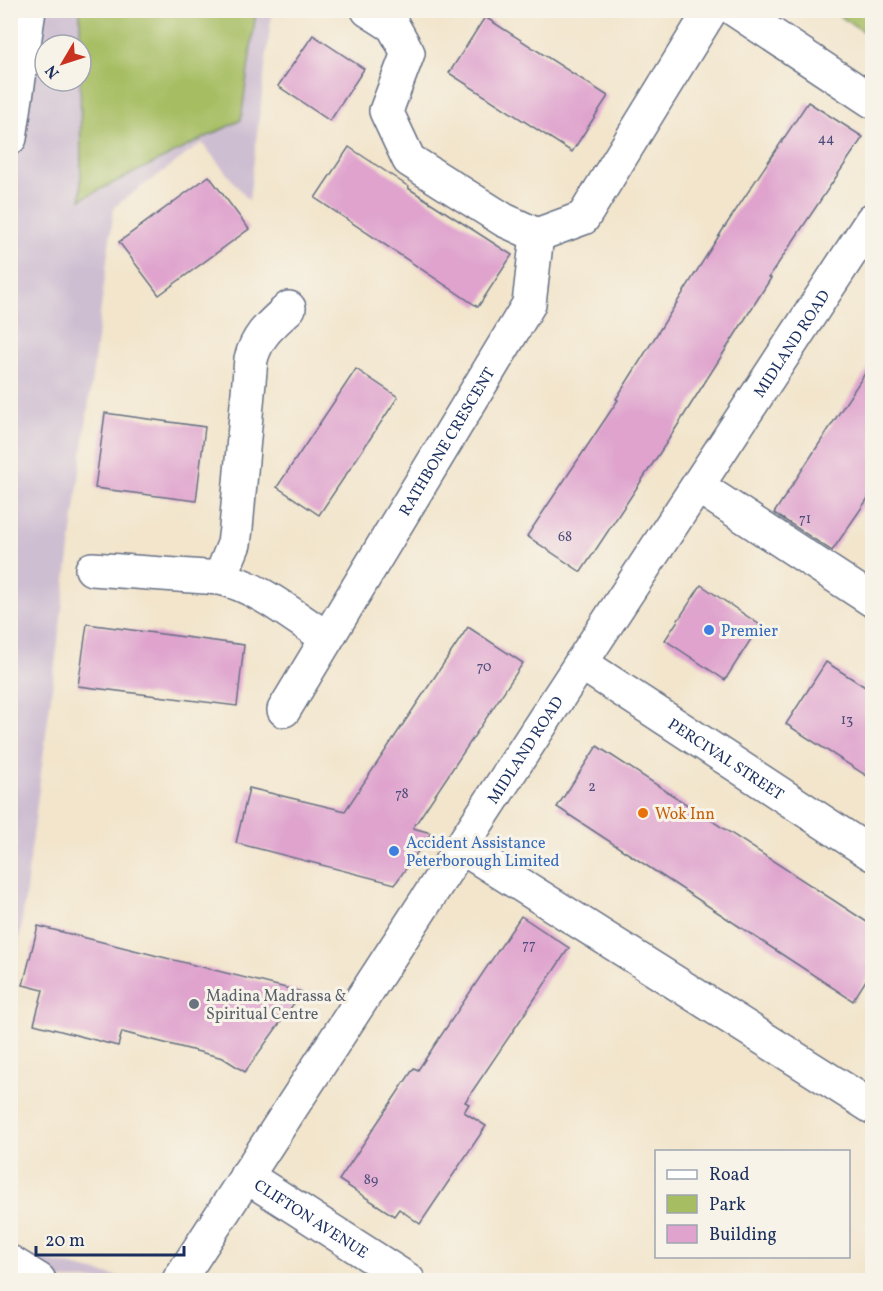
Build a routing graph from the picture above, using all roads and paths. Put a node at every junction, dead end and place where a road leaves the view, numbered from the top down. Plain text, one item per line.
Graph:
1 (29, 10) edge
2 (368, 10) edge
3 (711, 10) edge
4 (735, 10) edge
5 (873, 101) edge
6 (10, 138) edge
7 (873, 220) edge
8 (537, 235) junction
9 (290, 308) dead end
10 (699, 487) junction
11 (92, 569) dead end
12 (220, 578) junction
13 (873, 600) edge
14 (327, 638) junction
15 (581, 663) junction
16 (284, 710) dead end
17 (461, 847) junction
18 (873, 854) edge
19 (873, 1107) edge
20 (246, 1176) junction
21 (10, 1262) edge
22 (39, 1281) edge
23 (179, 1281) edge
24 (408, 1281) edge

1 - 6 street
2 - 8 street
3 - 8 street
4 - 5 street
7 - 10 street, MIDLAND ROAD
8 - 14 street, RATHBONE CRESCENT
9 - 12 street
10 - 13 street
10 - 15 street, MIDLAND ROAD
11 - 12 street
12 - 14 street
14 - 16 street, RATHBONE CRESCENT
15 - 17 street, MIDLAND ROAD
15 - 18 street, PERCIVAL STREET
17 - 19 street
17 - 20 street, MIDLAND ROAD
20 - 23 street, MIDLAND ROAD
20 - 24 street, CLIFTON AVENUE
21 - 22 street

